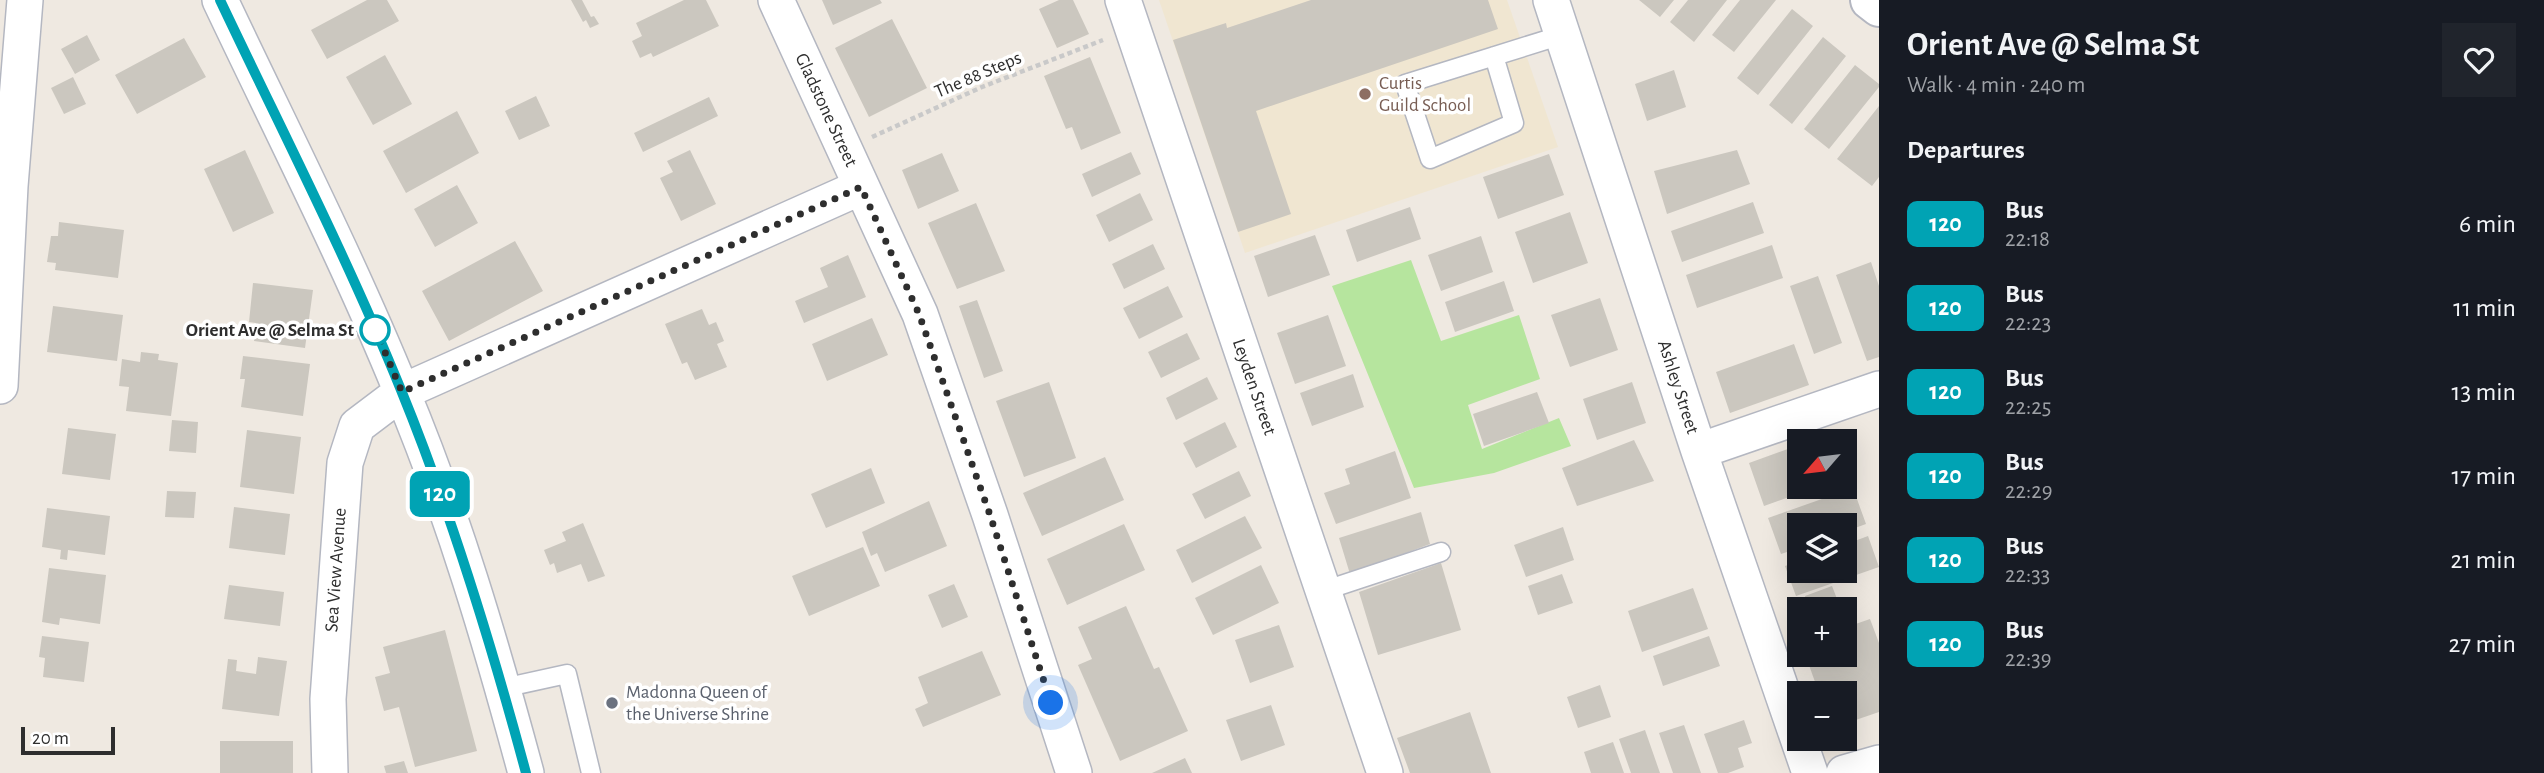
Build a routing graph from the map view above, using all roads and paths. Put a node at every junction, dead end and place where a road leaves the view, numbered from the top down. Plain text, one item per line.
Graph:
1 (25, 0) edge
2 (220, 0) edge
3 (776, 0) edge
4 (1123, 0) edge
5 (1550, 0) edge
6 (1870, 0) edge
7 (1879, 7) edge
8 (1562, 35) junction
9 (1104, 40) dead end
10 (1494, 56) junction
11 (864, 141) dead end
12 (861, 187) junction
13 (0, 386) edge
14 (1879, 389) edge
15 (402, 392) junction
16 (1699, 451) junction
17 (1441, 552) dead end
18 (1323, 591) junction
19 (503, 688) junction
20 (1879, 762) edge
21 (330, 773) edge
22 (526, 773) edge
23 (591, 773) edge
24 (1074, 773) edge
25 (1385, 773) edge
26 (1810, 773) edge
27 (1844, 773) edge

1 - 13 street
2 - 15 street
3 - 12 street, Gladstone Street
4 - 18 street, Leyden Street
5 - 8 street, Ashley Street
6 - 7 main road
8 - 10 lane
8 - 16 street, Ashley Street
9 - 11 path, The 88 Steps
10 - 10 lane
12 - 15 street, Sea View Avenue
12 - 24 street, Gladstone Street
14 - 16 street
15 - 19 street
15 - 21 street, Sea View Avenue
16 - 26 street, Ashley Street
17 - 18 lane
18 - 25 street, Leyden Street
19 - 22 street
19 - 23 lane
20 - 27 street

